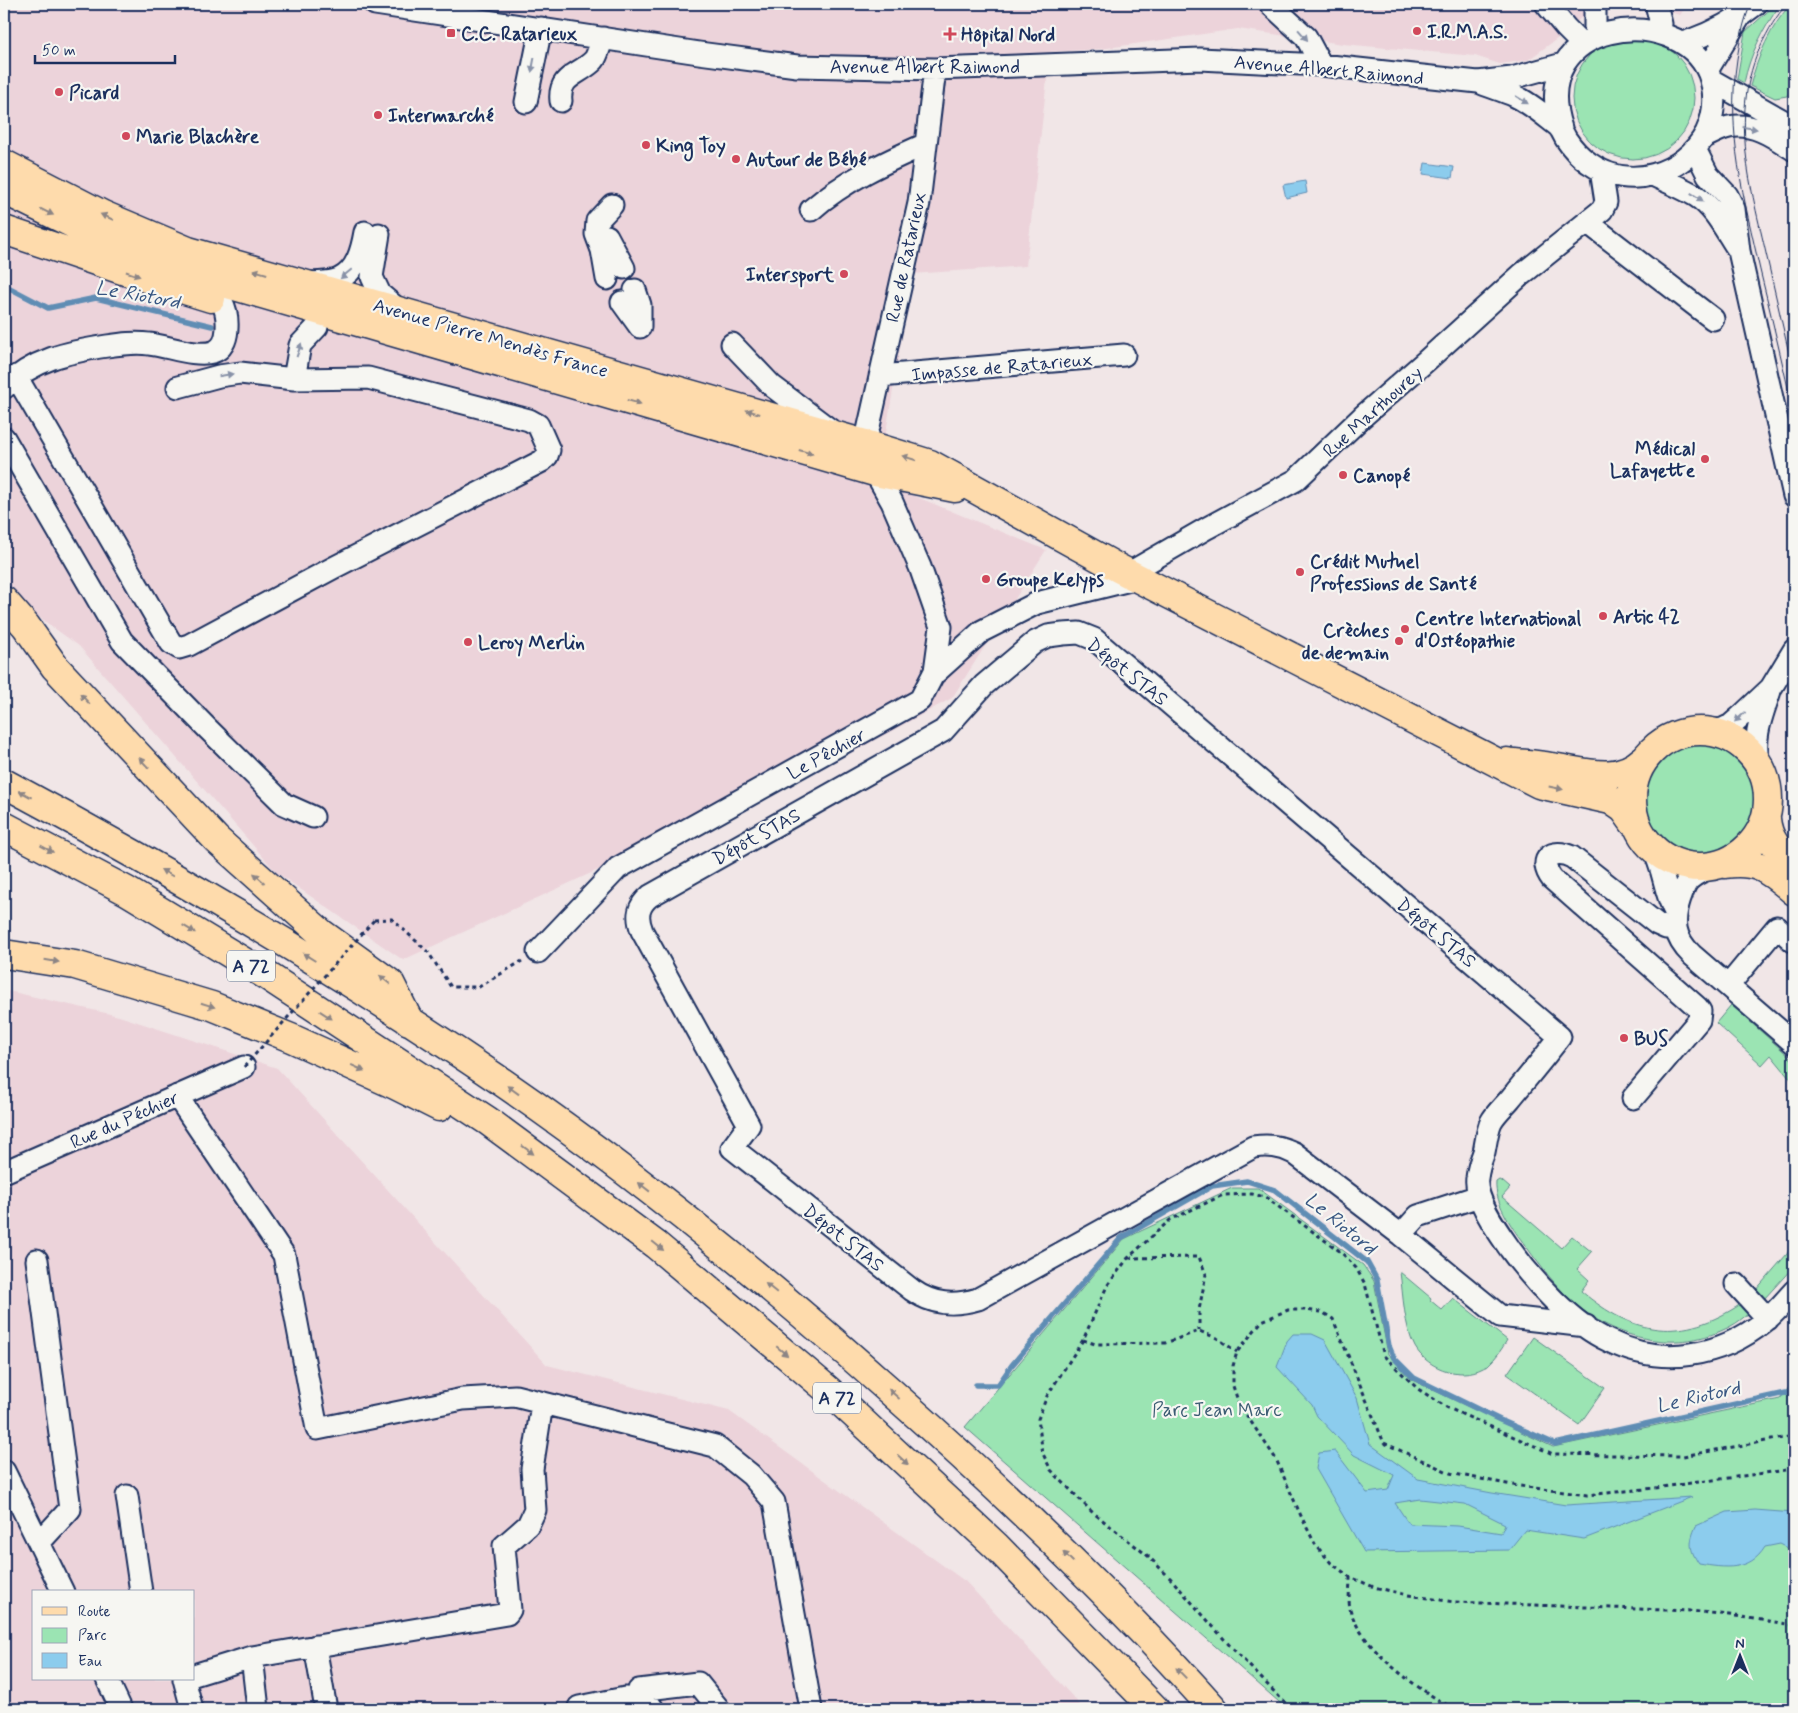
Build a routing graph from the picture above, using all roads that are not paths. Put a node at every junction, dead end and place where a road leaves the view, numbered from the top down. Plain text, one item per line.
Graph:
1 (375, 4) edge
2 (1546, 4) edge
3 (1595, 4) edge
4 (1756, 4) edge
5 (1274, 7) edge
6 (1658, 14) edge
7 (1739, 18) junction
8 (541, 28) junction
9 (1587, 36) junction
10 (603, 38) junction
11 (1689, 41) junction
12 (1563, 64) junction
13 (1322, 65) junction
14 (935, 68) junction
15 (1710, 74) junction
16 (1478, 82) junction
17 (561, 101) dead end
18 (526, 102) dead end
19 (1787, 125) edge
20 (1561, 128) junction
21 (1699, 143) junction
22 (926, 144) junction
23 (1794, 150) edge
24 (4, 164) edge
25 (1601, 170) junction
26 (1653, 175) junction
27 (1624, 177) junction
28 (4, 190) edge
29 (612, 205) dead end
30 (811, 210) dead end
31 (1590, 219) junction
32 (4, 230) edge
33 (1739, 251) junction
34 (189, 272) junction
35 (615, 274) dead end
36 (301, 284) junction
37 (221, 301) junction
38 (401, 312) junction
39 (1714, 319) dead end
40 (317, 327) junction
41 (732, 344) dead end
42 (1124, 355) dead end
43 (880, 376) junction
44 (294, 379) junction
45 (10, 382) edge
46 (178, 387) dead end
47 (593, 390) junction
48 (839, 437) junction
49 (4, 438) edge
50 (865, 444) junction
51 (875, 472) junction
52 (984, 494) junction
53 (1794, 496) edge
54 (1134, 576) junction
55 (4, 601) edge
56 (4, 625) edge
57 (1794, 650) edge
58 (55, 667) junction
59 (933, 675) junction
60 (1771, 688) junction
61 (1702, 732) junction
62 (1643, 760) junction
63 (1496, 761) junction
64 (1758, 764) junction
65 (4, 783) edge
66 (313, 817) dead end
67 (1766, 819) junction
68 (1634, 823) junction
69 (4, 826) edge
70 (1651, 846) junction
71 (1722, 864) junction
72 (1794, 864) edge
73 (1794, 891) edge
74 (1675, 920) junction
75 (1794, 942) edge
76 (538, 952) road end
77 (4, 954) edge
78 (1735, 993) junction
79 (409, 1021) junction
80 (1794, 1043) edge
81 (244, 1067) road end
82 (177, 1096) junction
83 (1633, 1098) dead end
84 (488, 1121) junction
85 (4, 1172) edge
86 (1480, 1196) junction
87 (1401, 1235) junction
88 (37, 1260) dead end
89 (1736, 1284) dead end
90 (1794, 1291) edge
91 (1768, 1319) junction
92 (1586, 1326) junction
93 (542, 1404) junction
94 (4, 1472) edge
95 (127, 1496) dead end
96 (39, 1543) junction
97 (62, 1590) edge
98 (141, 1590) edge
99 (315, 1646) junction
100 (252, 1657) junction
101 (195, 1675) edge
102 (108, 1680) edge
103 (184, 1680) edge
104 (649, 1704) edge
105 (122, 1709) edge
106 (192, 1709) edge
107 (258, 1709) edge
108 (326, 1709) edge
109 (579, 1709) edge
110 (719, 1709) edge
111 (811, 1709) edge
112 (1155, 1709) edge
113 (1214, 1709) edge

1 - 8 street, Avenue Albert Raimond
2 - 9 street
3 - 9 street
4 - 7 street
5 -> 13 street
6 - 9 street
6 - 11 street
7 - 11 street
7 - 15 street
8 - 10 street, Avenue Albert Raimond
8 -> 18 street
9 - 12 street
10 - 14 street, Avenue Albert Raimond
10 - 17 street
11 - 15 street
12 - 16 street, Avenue Albert Raimond
12 - 20 street
13 - 14 street, Avenue Albert Raimond
13 - 16 street, Avenue Albert Raimond
14 - 22 street, Rue de Ratarieux
15 - 19 street
15 - 21 street
16 -> 20 street, Avenue Albert Raimond
21 -> 19 street
19 - 23 street
20 - 25 street
21 - 26 street
21 - 33 street
22 - 30 street
22 - 43 street, Rue de Ratarieux
36 -> 24 main road, Avenue Pierre Mendès France
25 - 27 street
25 - 31 street, Rue Marthourey
26 - 27 street
26 -> 33 street
27 - 31 street, Rue Marthourey
28 -> 34 main road, Avenue Pierre Mendès France
29 - 35 street
31 - 39 street
31 - 54 street, Rue Marthourey
32 -> 37 main road
33 - 53 street
34 - 37 street
34 - 47 main road, Avenue Pierre Mendès France
36 - 38 main road, Avenue Pierre Mendès France
38 -> 36 street
37 - 40 main road
37 - 45 street
48 -> 38 main road, Avenue Pierre Mendès France
44 -> 40 street
40 - 47 main road
41 - 48 street
42 - 43 street, Impasse de Ratarieux
43 - 50 street, Rue de Ratarieux
44 - 45 street
46 -> 44 street
47 -> 51 main road, Avenue Pierre Mendès France
48 - 50 main road, Avenue Pierre Mendès France
49 - 66 street
52 -> 50 main road, Avenue Pierre Mendès France
51 - 52 main road, Avenue Pierre Mendès France
51 - 59 street, Le Pêchier
52 - 54 main road, Avenue Pierre Mendès France
54 - 59 street, Rue Marthourey
54 - 63 main road, Avenue Pierre Mendès France
55 - 58 main road
56 - 58 main road
57 - 60 street
79 -> 58 main road
59 - 76 street, Le Pêchier
60 -> 61 street
60 - 64 street
61 - 62 main road
61 - 64 main road
62 - 63 main road, Avenue Pierre Mendès France
62 - 68 main road
63 -> 68 main road, Avenue Pierre Mendès France
64 - 67 main road
79 -> 65 main road, A 72
67 - 71 main road
67 - 72 main road
68 - 70 main road
69 -> 84 main road, A 72
70 - 71 main road
70 - 74 street
71 - 73 main road
71 - 74 street
74 - 78 street
74 - 83 street
75 - 78 street
77 -> 84 main road
78 - 80 street
113 -> 79 main road, A 72
81 - 82 street, Rue du Péchier
82 - 85 street, Rue du Péchier
82 - 93 street
84 -> 112 main road, A 72
86 - 87 street
86 - 87 street, Dépôt STAS
86 - 92 street, Dépôt STAS
87 - 92 street, Dépôt STAS
88 - 96 street
89 - 91 street
90 - 91 street, Dépôt STAS
91 - 92 street, Dépôt STAS
93 - 99 street
93 - 111 street
94 - 96 street
95 - 98 street
96 - 97 street
99 - 100 street
99 - 108 street
100 - 101 street
100 - 107 street
102 - 105 street
103 - 106 street
104 - 109 street
104 - 110 street

